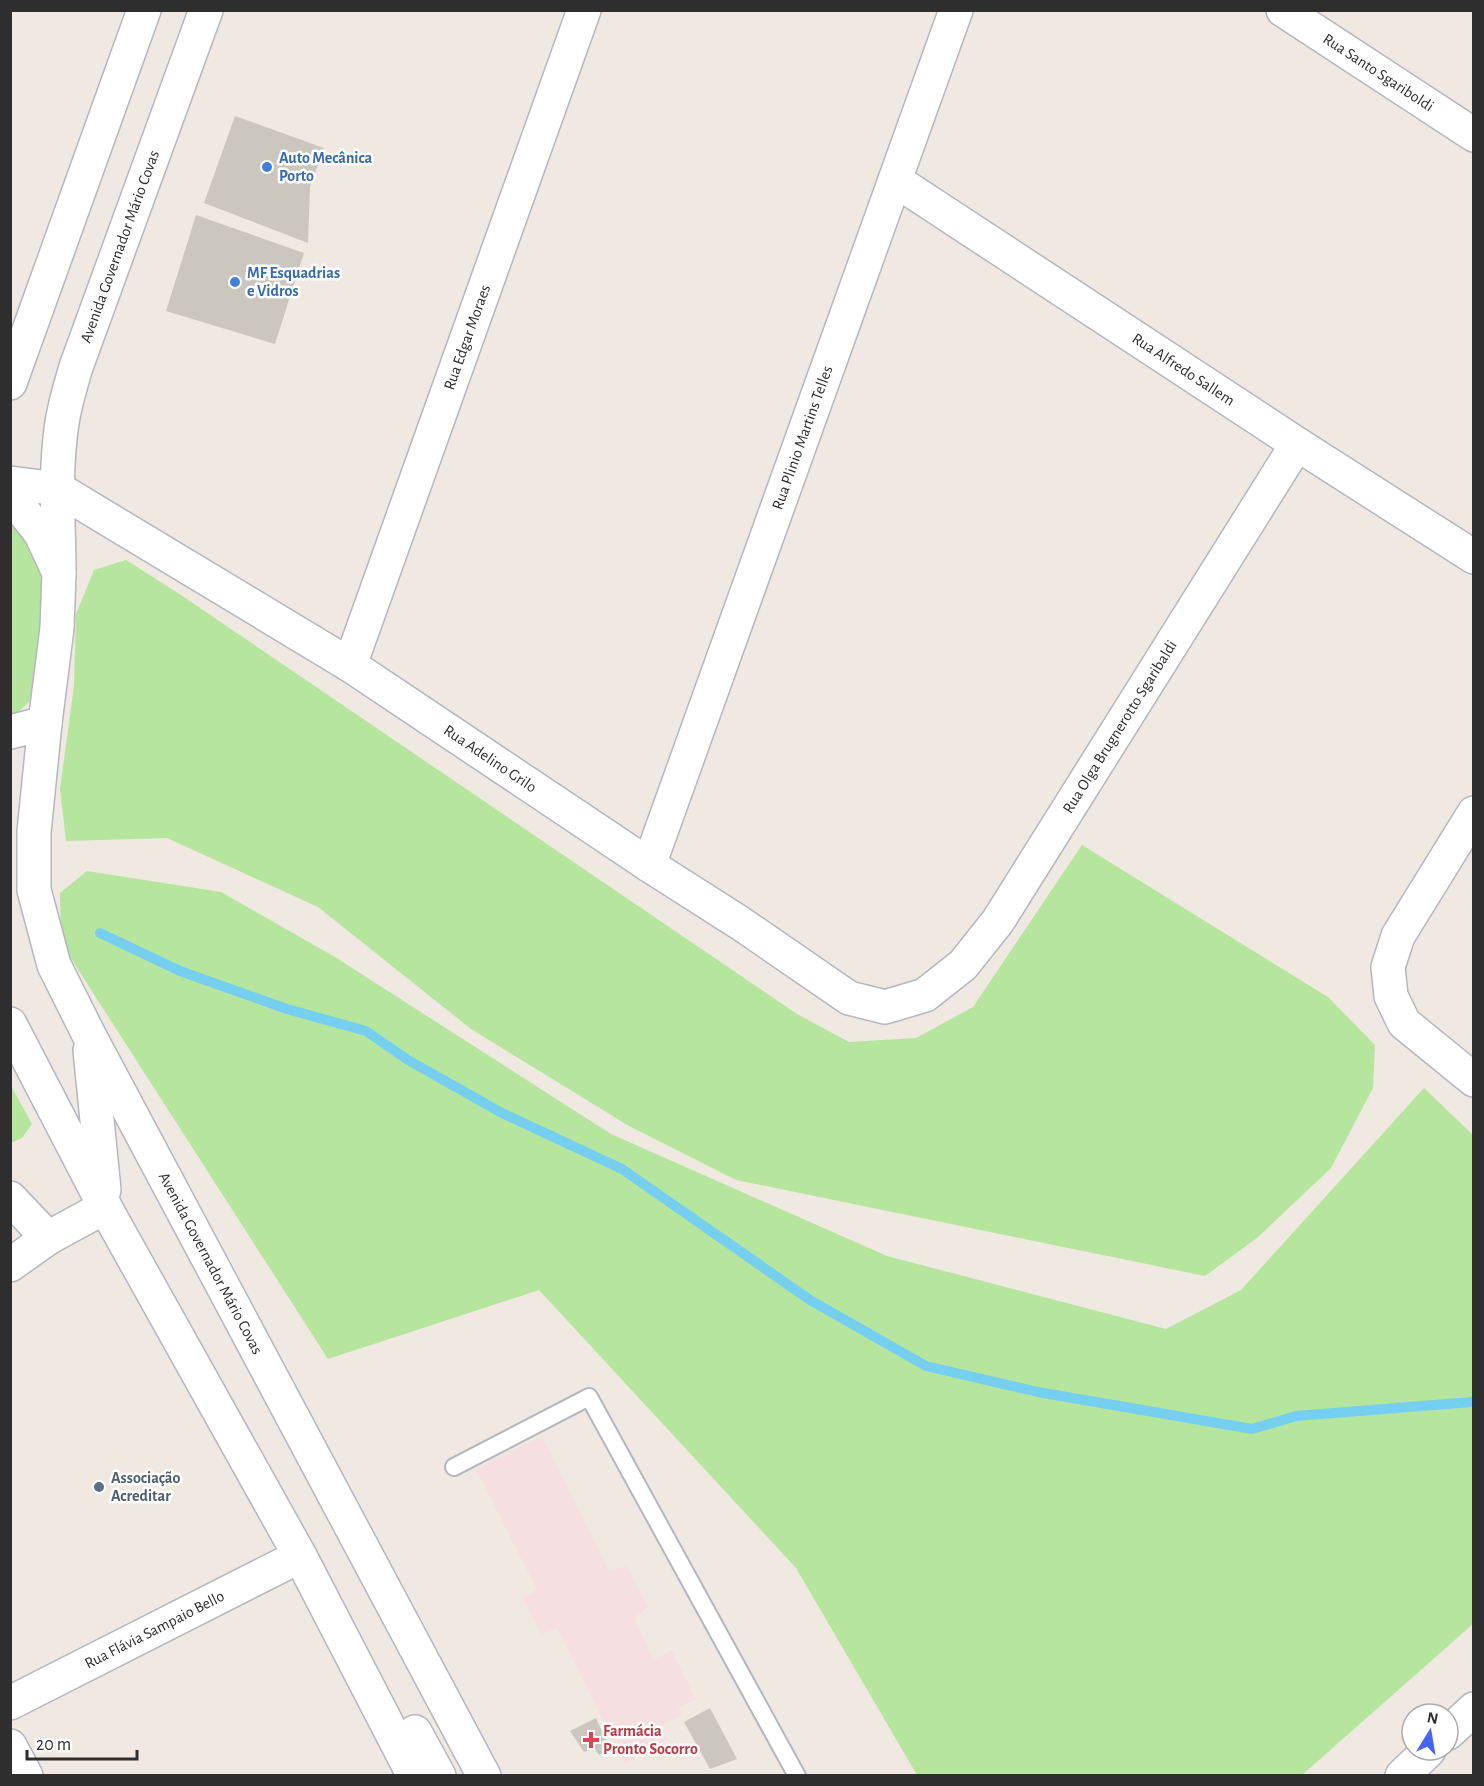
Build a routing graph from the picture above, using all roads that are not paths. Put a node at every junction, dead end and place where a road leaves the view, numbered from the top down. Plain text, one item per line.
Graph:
1 (144, 10) edge
2 (206, 10) edge
3 (584, 10) edge
4 (956, 10) edge
5 (1283, 10) edge
6 (1473, 135) edge
7 (895, 180) junction
8 (10, 383) edge
9 (1297, 444) junction
10 (10, 483) edge
11 (58, 489) junction
12 (10, 499) edge
13 (1473, 557) edge
14 (59, 573) junction
15 (350, 665) junction
16 (45, 723) junction
17 (10, 732) edge
18 (1473, 813) edge
19 (648, 865) junction
20 (925, 995) joint
21 (10, 1024) edge
22 (89, 1035) junction
23 (1473, 1080) edge
24 (10, 1198) edge
25 (105, 1207) junction
26 (48, 1238) junction
27 (10, 1265) edge
28 (454, 1467) dead end
29 (300, 1556) junction
30 (357, 1666) junction
31 (10, 1703) edge
32 (1473, 1709) edge
33 (1460, 1721) edge
34 (10, 1746) edge
35 (1417, 1762) edge
36 (26, 1776) edge
37 (414, 1776) edge
38 (439, 1776) edge
39 (484, 1776) edge
40 (797, 1776) edge
41 (1402, 1776) edge

1 - 8 street
2 - 11 street, Avenida Governador Mário Covas
3 - 15 street, Rua Edgar Moraes
4 - 7 street, Rua Plinio Martins Telles
5 - 6 street, Rua Santo Sgariboldi
7 - 9 street, Rua Alfredo Sallem
7 - 19 street, Rua Plinio Martins Telles
9 - 13 street, Rua Alfredo Sallem
9 - 20 street, Rua Olga Brugnerotto Sgaribaldi
10 - 11 street
11 - 14 street, Avenida Governador Mário Covas
11 - 15 street, Rua Adelino Grilo
12 - 14 street
14 - 16 street, Avenida Governador Mário Covas
15 - 19 street, Rua Adelino Grilo
16 - 17 street
16 - 22 street, Avenida Governador Mário Covas
18 - 23 street
19 - 20 street, Rua Adelino Grilo
21 - 25 street
22 - 25 street
22 - 39 street, Avenida Governador Mário Covas
24 - 26 street
25 - 26 street
25 - 29 street
26 - 27 street
28 - 40 lane
29 - 30 street
29 - 31 street, Rua Flávia Sampaio Bello
30 - 37 street
30 - 38 street
32 - 33 street
34 - 36 street
35 - 41 street

